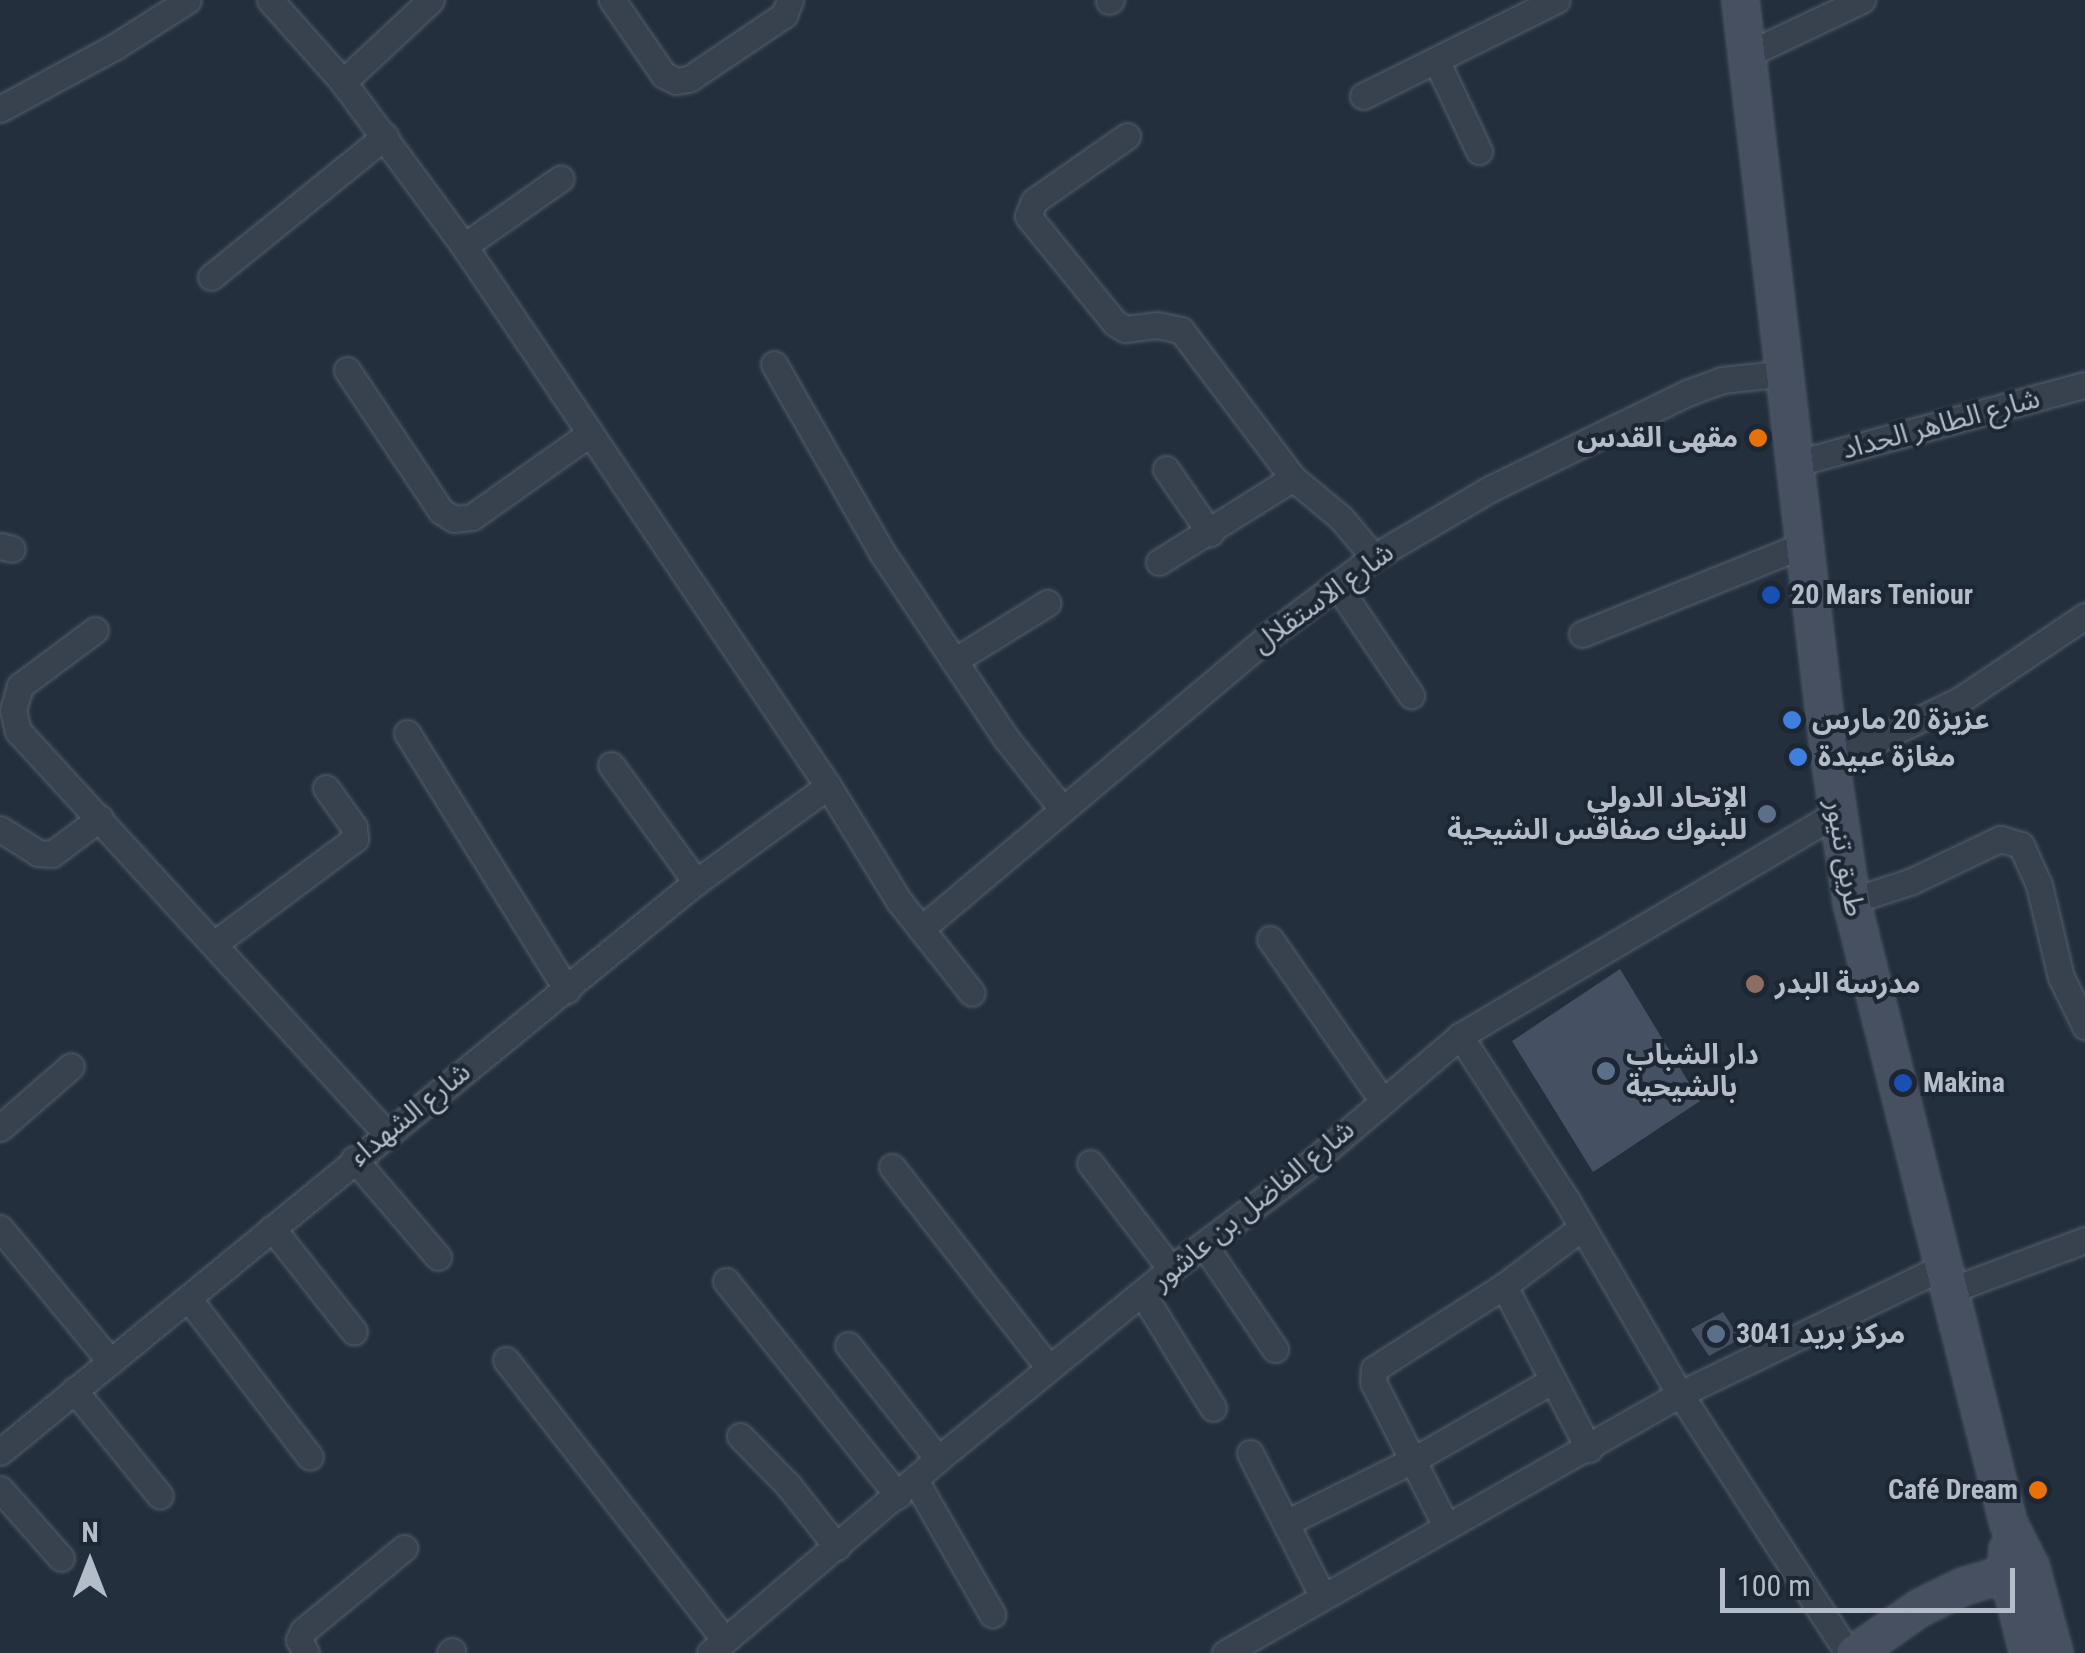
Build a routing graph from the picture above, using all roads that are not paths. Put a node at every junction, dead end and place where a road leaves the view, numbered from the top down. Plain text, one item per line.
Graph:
1 (188, 0) edge
2 (270, 0) edge
3 (432, 0) edge
4 (612, 0) edge
5 (790, 0) edge
6 (1556, 0) edge
7 (1740, 0) edge
8 (1862, 0) edge
9 (1748, 54) junction
10 (1436, 60) junction
11 (343, 82) junction
12 (1363, 96) dead end
13 (0, 109) edge
14 (385, 136) junction
15 (1128, 136) dead end
16 (1479, 151) dead end
17 (561, 178) dead end
18 (464, 246) junction
19 (211, 276) dead end
20 (774, 364) dead end
21 (347, 370) dead end
22 (1787, 373) junction
23 (2085, 385) edge
24 (590, 432) junction
25 (1796, 463) junction
26 (1166, 469) dead end
27 (1293, 478) junction
28 (1210, 533) junction
29 (1806, 544) junction
30 (1374, 557) junction
31 (1159, 562) dead end
32 (1337, 586) junction
33 (1047, 603) dead end
34 (2085, 616) edge
35 (96, 630) dead end
36 (1582, 634) dead end
37 (954, 661) junction
38 (1411, 696) dead end
39 (407, 733) dead end
40 (1829, 755) junction
41 (611, 765) dead end
42 (828, 786) junction
43 (326, 788) dead end
44 (1062, 809) junction
45 (1836, 814) junction
46 (100, 818) junction
47 (0, 829) edge
48 (696, 882) junction
49 (1851, 901) junction
50 (921, 929) junction
51 (1270, 939) dead end
52 (214, 944) junction
53 (566, 990) junction
54 (972, 993) dead end
55 (2085, 1026) edge
56 (1460, 1036) junction
57 (71, 1066) dead end
58 (1382, 1100) junction
59 (0, 1128) edge
60 (386, 1133) junction
61 (354, 1159) junction
62 (1090, 1164) dead end
63 (892, 1167) dead end
64 (0, 1228) edge
65 (272, 1228) junction
66 (1582, 1228) junction
67 (2085, 1240) edge
68 (1204, 1245) junction
69 (438, 1257) dead end
70 (1171, 1269) junction
71 (1944, 1279) junction
72 (726, 1281) dead end
73 (1504, 1286) junction
74 (1142, 1293) junction
75 (188, 1298) junction
76 (354, 1332) dead end
77 (848, 1345) dead end
78 (1275, 1349) dead end
79 (506, 1360) dead end
80 (110, 1361) junction
81 (1049, 1368) junction
82 (1553, 1380) junction
83 (74, 1390) junction
84 (1680, 1394) junction
85 (1213, 1408) dead end
86 (740, 1436) dead end
87 (1589, 1449) junction
88 (0, 1452) edge
89 (1250, 1453) dead end
90 (310, 1457) dead end
91 (938, 1459) junction
92 (1413, 1460) junction
93 (906, 1488) junction
94 (0, 1489) edge
95 (160, 1496) dead end
96 (1286, 1522) junction
97 (1445, 1524) junction
98 (837, 1547) junction
99 (404, 1548) dead end
100 (60, 1558) dead end
101 (2018, 1568) junction
102 (1322, 1595) junction
103 (992, 1614) dead end
104 (718, 1647) edge
105 (306, 1653) edge
106 (1225, 1653) edge
107 (1851, 1653) edge
108 (2028, 1653) edge
109 (2054, 1653) edge

1 - 13 street
2 - 11 street
3 - 11 street
4 - 5 street
6 - 10 street
7 - 9 main road, طريق تنيور
8 - 9 street
9 - 22 main road, طريق تنيور
10 - 12 street
10 - 16 street
11 - 14 street
14 - 18 street
14 - 19 street
15 - 27 street
17 - 18 street
18 - 24 street
20 - 37 street
21 - 24 street
22 - 25 main road, طريق تنيور
22 - 30 street, شارع الاستقلال
23 - 25 street, شارع الطاهر الحداد
24 - 42 street
25 - 29 main road, طريق تنيور
26 - 28 street
27 - 28 street
27 - 30 street
28 - 31 street
29 - 36 street
29 - 40 main road, طريق تنيور
30 - 32 street, شارع الاستقلال
32 - 38 street
32 - 44 street, شارع الاستقلال
33 - 37 street
34 - 40 street
35 - 46 street
37 - 44 street
39 - 53 street
40 - 45 main road, طريق تنيور
41 - 48 street
42 - 48 street, شارع الشهداء
42 - 50 street
43 - 52 street
44 - 50 street, شارع الاستقلال
45 - 49 main road, طريق تنيور
45 - 56 street, شارع الفاضل بن عاشور
46 - 47 street
46 - 52 street
48 - 53 street, شارع الشهداء
49 - 55 street
49 - 71 main road, طريق تنيور
50 - 54 street
51 - 58 street
52 - 60 street
53 - 60 street, شارع الشهداء
56 - 58 street, شارع الفاضل بن عاشور
56 - 66 street
57 - 59 street
58 - 68 street, شارع الفاضل بن عاشور
60 - 61 street, شارع الشهداء
61 - 65 street, شارع الشهداء
61 - 69 street
62 - 70 street
63 - 81 street
64 - 80 street
65 - 75 street, شارع الشهداء
65 - 76 street
66 - 73 street
66 - 84 street
67 - 71 street
68 - 70 street, شارع الفاضل بن عاشور
68 - 78 street
70 - 74 street, شارع الفاضل بن عاشور
71 - 84 street
71 - 101 main road, طريق تنيور
72 - 93 street
73 - 82 street
73 - 92 street
74 - 81 street, شارع الفاضل بن عاشور
74 - 85 street
75 - 80 street, شارع الشهداء
75 - 90 street
77 - 91 street
79 - 104 street
80 - 83 street, شارع الشهداء
81 - 91 street, شارع الفاضل بن عاشور
82 - 87 street
82 - 92 street
83 - 88 street, شارع الشهداء
83 - 95 street
84 - 87 street
84 - 107 street
86 - 98 street
87 - 97 street
89 - 96 street
91 - 93 street, شارع الفاضل بن عاشور
92 - 96 street
92 - 97 street
93 - 98 street, شارع الفاضل بن عاشور
93 - 103 street
94 - 100 street
96 - 102 street
97 - 102 street
98 - 104 street, شارع الفاضل بن عاشور
99 - 105 street
101 - 107 main road
101 - 108 main road, طريق تنيور
101 - 109 main road, طريق تنيور
102 - 106 street

